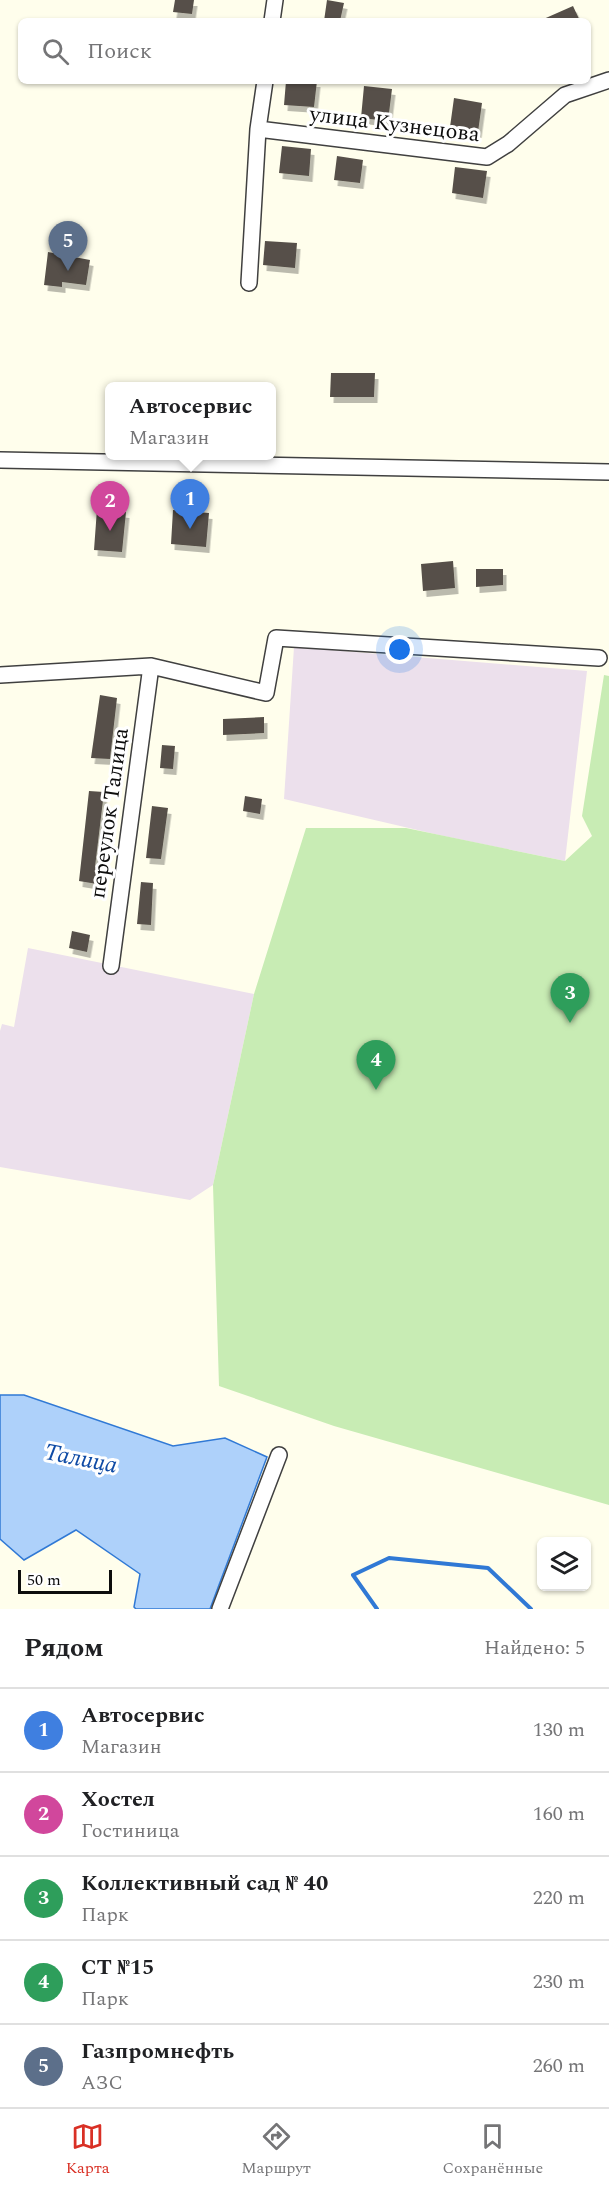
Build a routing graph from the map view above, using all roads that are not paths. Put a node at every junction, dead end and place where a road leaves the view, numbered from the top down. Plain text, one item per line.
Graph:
1 (275, 0) edge
2 (272, 18) edge
3 (609, 80) edge
4 (264, 84) edge
5 (258, 129) junction
6 (249, 283) dead end
7 (0, 460) edge
8 (609, 472) edge
9 (599, 658) dead end
10 (150, 666) junction
11 (0, 675) edge
12 (111, 966) dead end
13 (279, 1455) dead end
14 (220, 1609) edge

1 - 2 street
3 - 5 street, улица Кузнецова
4 - 5 street
5 - 6 street
7 - 8 street
9 - 10 street
10 - 11 street
10 - 12 street, переулок Талица
13 - 14 street

